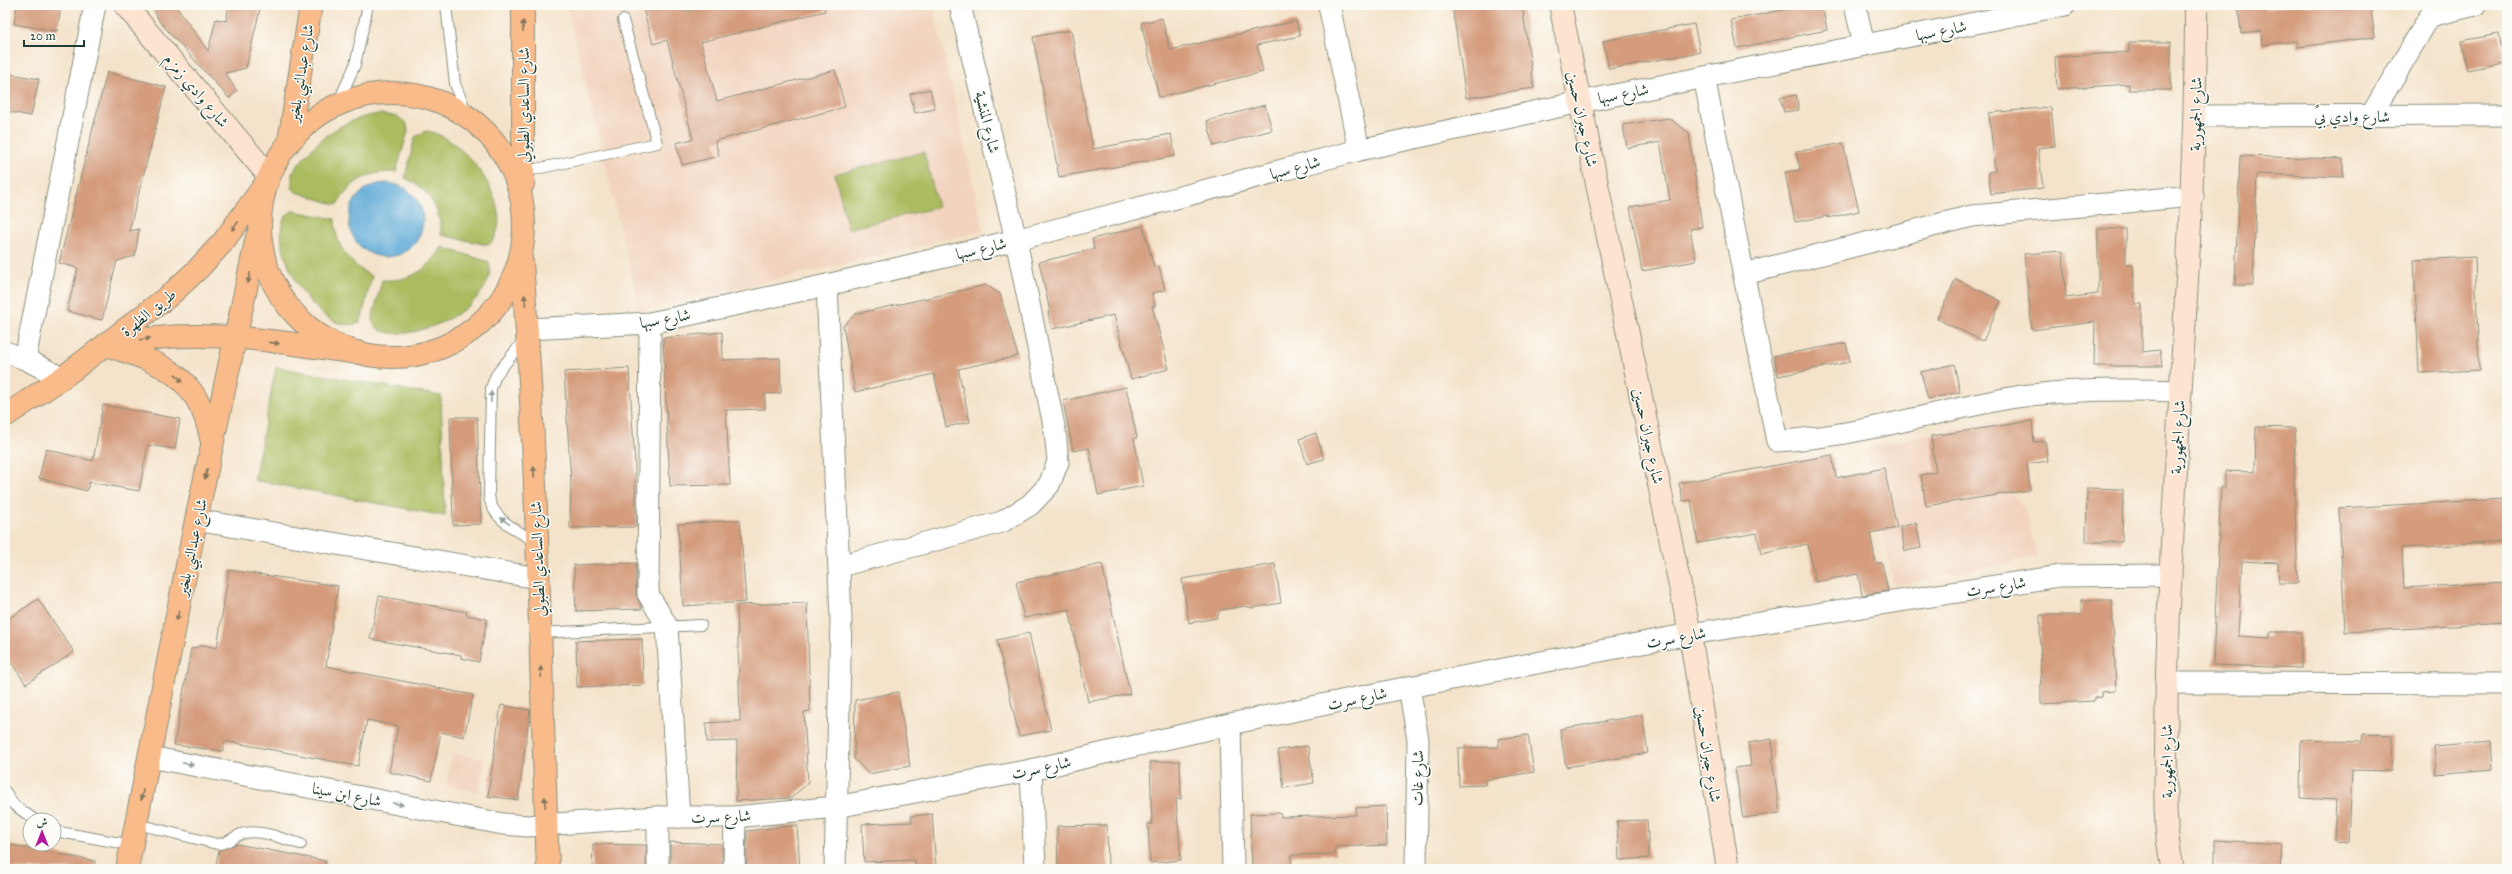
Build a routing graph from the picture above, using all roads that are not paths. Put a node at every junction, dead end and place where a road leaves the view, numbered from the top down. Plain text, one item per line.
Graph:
1 (95, 5) edge
2 (125, 5) edge
3 (311, 5) edge
4 (368, 5) edge
5 (446, 5) edge
6 (523, 5) edge
7 (960, 5) edge
8 (1329, 5) edge
9 (1560, 5) edge
10 (1855, 5) edge
11 (2065, 5) edge
12 (2196, 5) edge
13 (2475, 5) edge
14 (2016, 10) edge
15 (624, 20) dead end
16 (1864, 45) junction
17 (1704, 77) junction
18 (1580, 102) junction
19 (337, 105) junction
20 (2507, 115) edge
21 (468, 116) junction
22 (2196, 116) junction
23 (2370, 117) junction
24 (289, 142) junction
25 (1359, 150) junction
26 (522, 172) junction
27 (267, 179) junction
28 (2193, 196) junction
29 (524, 205) junction
30 (259, 226) junction
31 (1016, 240) junction
32 (521, 249) junction
33 (1744, 274) junction
34 (827, 285) junction
35 (650, 323) junction
36 (528, 332) junction
37 (236, 338) junction
38 (106, 345) junction
39 (5, 352) edge
40 (358, 353) junction
41 (25, 359) junction
42 (62, 378) junction
43 (2179, 391) junction
44 (5, 416) edge
45 (213, 444) junction
46 (196, 520) junction
47 (537, 542) junction
48 (840, 566) junction
49 (2170, 574) junction
50 (538, 578) junction
51 (701, 625) dead end
52 (667, 626) junction
53 (540, 633) junction
54 (1690, 634) junction
55 (2166, 683) junction
56 (2507, 684) edge
57 (1409, 687) junction
58 (1230, 724) junction
59 (150, 757) junction
60 (1031, 770) junction
61 (5, 791) edge
62 (836, 807) junction
63 (24, 812) edge
64 (658, 817) junction
65 (679, 817) junction
66 (735, 817) junction
67 (546, 825) junction
68 (62, 831) edge
69 (134, 835) junction
70 (301, 844) dead end
71 (127, 869) edge
72 (548, 869) edge
73 (658, 869) edge
74 (734, 869) edge
75 (835, 869) edge
76 (1034, 869) edge
77 (1233, 869) edge
78 (1416, 869) edge
79 (1728, 869) edge
80 (2173, 869) edge

1 - 41 street
2 - 27 main road, شارع وادي زمزم
3 - 24 main road, شارع عبدالنبي بلخير
4 - 19 lane
5 - 21 lane
26 -> 6 main road, شارع الساعدي الطبولي
7 - 31 street, شارع المنشية
8 - 25 street
9 - 18 main road, شارع جبران حسين
10 - 16 street
11 - 14 street, شارع سبها
12 - 22 main road, شارع الجمهورية
13 - 23 street
14 - 16 street, شارع سبها
15 - 26 lane
16 - 17 street, شارع سبها
17 - 18 street, شارع سبها
17 - 33 street
18 - 25 street, شارع سبها
18 - 54 main road, شارع جبران حسين
19 - 21 main road
19 - 24 main road
20 - 23 street, شارع وادي بيً
21 - 29 main road
22 - 23 street, شارع وادي بيً
22 - 28 main road, شارع الجمهورية
24 - 27 main road, طريق الظهرة
25 - 31 street, شارع سبها
26 - 29 main road, شارع الساعدي الطبولي
27 - 30 main road
27 -> 38 main road, طريق الظهرة
28 - 33 street
28 - 43 main road, شارع الجمهورية
29 - 32 main road
30 -> 37 main road, شارع عبدالنبي بلخير
30 - 40 main road
31 - 34 street, شارع سبها
31 - 48 street, شارع المنشية
36 -> 32 main road, شارع الساعدي الطبولي
32 - 40 main road
33 - 43 street
34 - 35 street, شارع سبها
34 - 48 street
35 - 36 street, شارع سبها
35 - 52 street
47 -> 36 main road, شارع الساعدي الطبولي
47 -> 36 lane
38 -> 37 main road
37 -> 40 main road
37 - 45 main road, شارع عبدالنبي بلخير
38 - 42 main road, طريق الظهرة
38 -> 45 main road
39 - 41 street
41 - 42 street
42 - 44 main road, طريق الظهرة
43 - 49 main road, شارع الجمهورية
45 -> 46 main road, شارع عبدالنبي بلخير
46 - 50 street
46 -> 59 main road, شارع عبدالنبي بلخير
47 - 50 main road, شارع الساعدي الطبولي
48 - 62 street
49 - 54 street, شارع سرت
49 - 55 main road, شارع الجمهورية
50 - 53 main road, شارع الساعدي الطبولي
51 - 52 lane
52 - 53 lane
52 - 65 street
67 -> 53 main road, شارع الساعدي الطبولي
54 - 57 street, شارع سرت
54 - 79 main road, شارع جبران حسين
55 - 56 street
55 - 80 main road, شارع الجمهورية
57 - 58 street, شارع سرت
57 - 78 street, شارع غات
58 - 60 street, شارع سرت
58 - 77 street
59 -> 67 street, شارع ابن سينا
59 -> 69 main road, شارع عبدالنبي بلخير
60 - 62 street, شارع سرت
60 - 76 street
61 - 63 lane
62 - 66 street, شارع سرت
62 - 75 street
64 - 65 street, شارع سرت
64 - 67 street, شارع سرت
64 - 73 street
65 - 66 street, شارع سرت
66 - 74 street
67 - 72 main road, شارع الساعدي الطبولي
68 - 69 lane
69 - 70 lane
69 - 71 main road, شارع عبدالنبي بلخير

